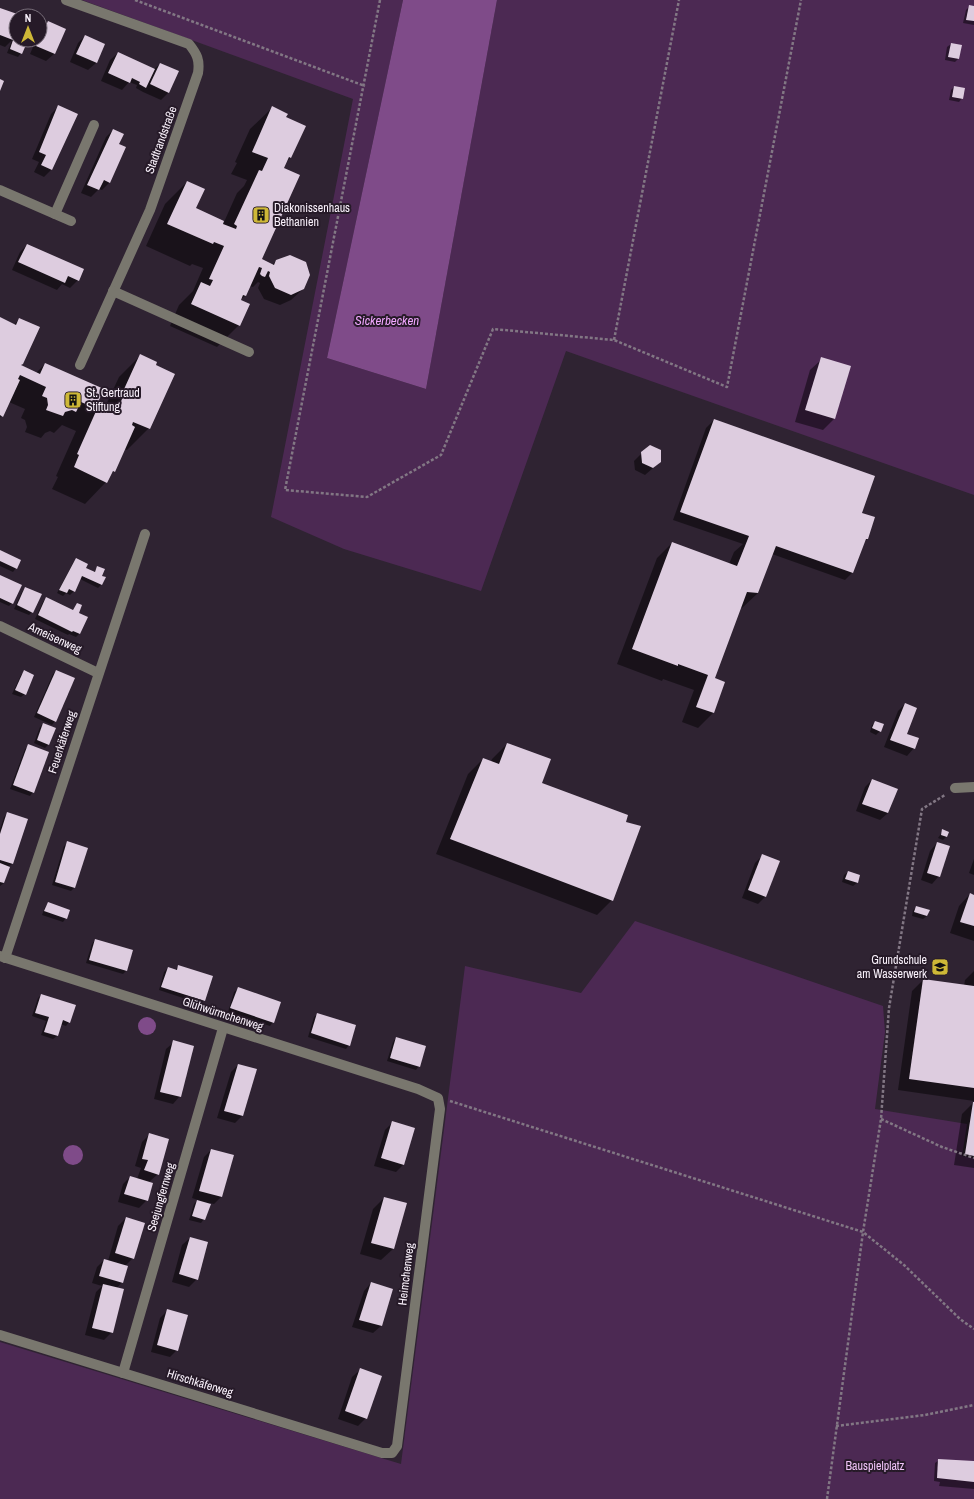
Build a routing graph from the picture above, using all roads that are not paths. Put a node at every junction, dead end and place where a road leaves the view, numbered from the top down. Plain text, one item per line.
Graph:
1 (66, 0) edge
2 (94, 125) dead end
3 (0, 190) edge
4 (55, 214) junction
5 (71, 221) dead end
6 (113, 291) junction
7 (249, 352) dead end
8 (80, 365) dead end
9 (145, 534) dead end
10 (0, 626) edge
11 (98, 673) junction
12 (974, 787) edge
13 (955, 788) road end
14 (2, 957) edge
15 (224, 1028) junction
16 (438, 1098) joint
17 (0, 1335) edge
18 (123, 1373) junction
19 (392, 1453) joint

1 - 6 street, Stadtrandstraße
2 - 4 street
3 - 4 street
4 - 5 street
6 - 7 street
6 - 8 street, Stadtrandstraße
9 - 11 street, Feuerkäferweg
10 - 11 street, Ameisenweg
11 - 14 street, Feuerkäferweg
12 - 13 street
14 - 15 street, Glühwürmchenweg
15 - 16 street, Glühwürmchenweg
15 - 18 street, Seejungfernweg
16 - 19 street, Heimchenweg
17 - 18 street, Hirschkäferweg
18 - 19 street, Hirschkäferweg

